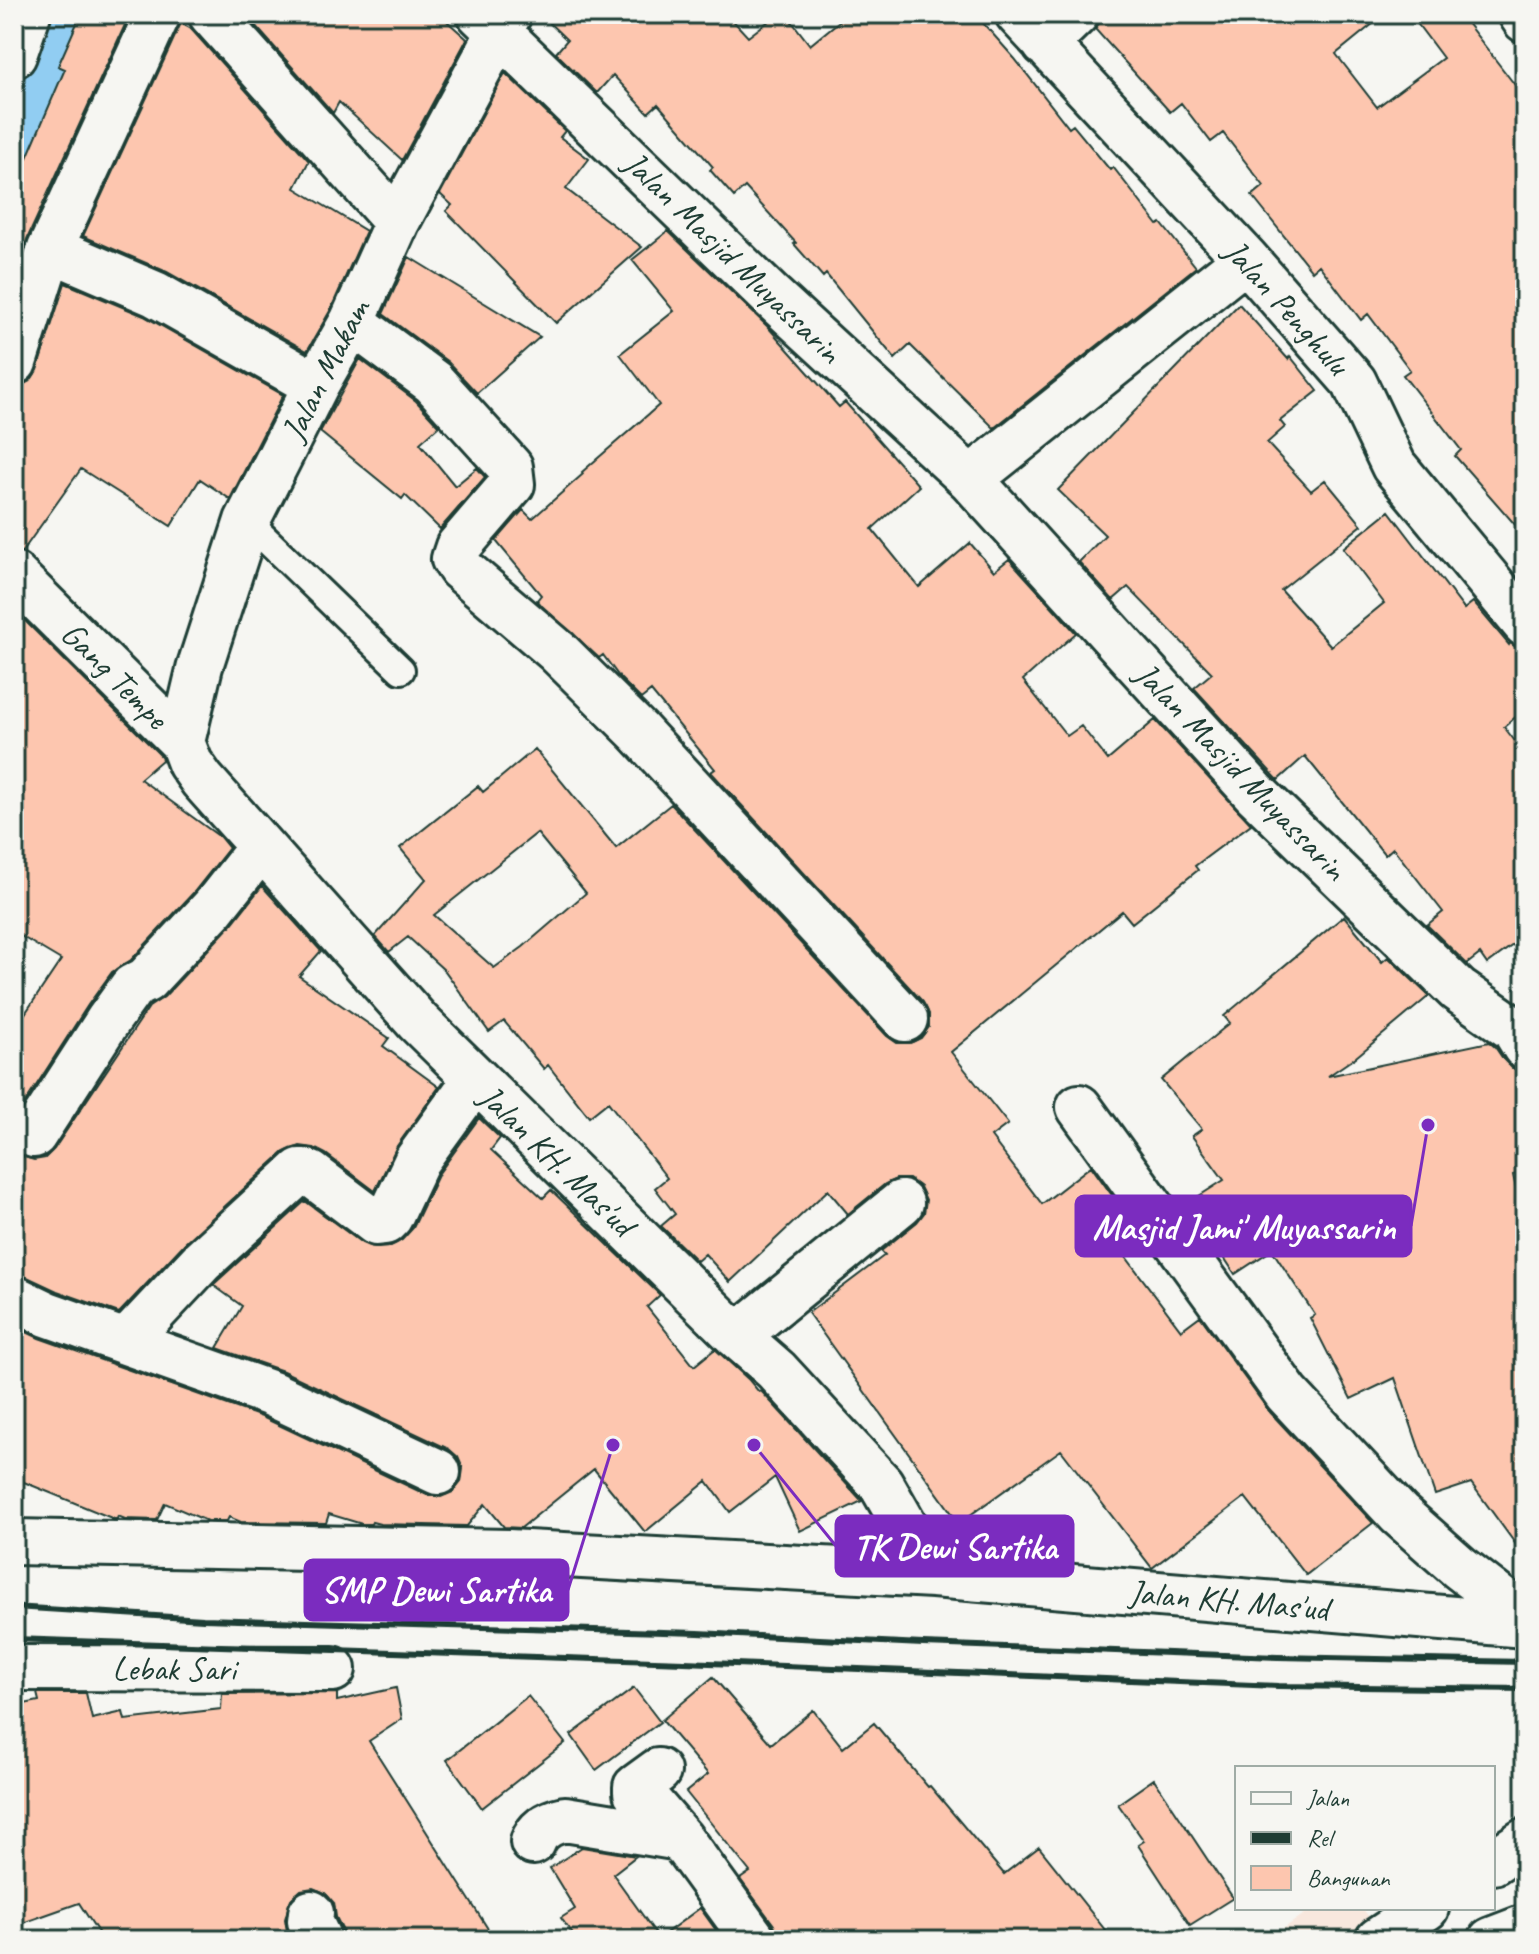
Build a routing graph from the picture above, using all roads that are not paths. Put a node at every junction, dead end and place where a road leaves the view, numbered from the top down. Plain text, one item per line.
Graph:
1 (28, 14) edge
2 (158, 14) edge
3 (211, 14) edge
4 (1076, 14) edge
5 (1521, 14) edge
6 (496, 20) edge
7 (1525, 20) edge
8 (1032, 29) edge
9 (14, 55) edge
10 (397, 222) junction
11 (50, 249) junction
12 (1246, 259) junction
13 (352, 322) junction
14 (14, 362) edge
15 (316, 385) junction
16 (970, 479) junction
17 (247, 521) junction
18 (14, 575) edge
19 (1525, 624) edge
20 (401, 670) dead end
21 (182, 742) junction
22 (261, 847) junction
23 (905, 1019) dead end
24 (1525, 1047) edge
25 (475, 1080) junction
26 (1079, 1107) dead end
27 (34, 1135) dead end
28 (901, 1203) dead end
29 (14, 1298) edge
30 (737, 1336) junction
31 (126, 1342) junction
32 (438, 1472) dead end
33 (14, 1542) edge
34 (933, 1575) junction
35 (1525, 1618) edge
36 (1525, 1625) edge
37 (14, 1668) edge
38 (333, 1669) dead end
39 (658, 1771) dead end
40 (680, 1838) junction
41 (1525, 1841) edge
42 (533, 1842) dead end
43 (1495, 1861) edge
44 (1423, 1910) edge
45 (1525, 1927) edge
46 (754, 1940) edge
47 (1378, 1940) edge
48 (1491, 1940) edge

1 - 9 street
2 - 11 street
3 - 10 street
4 - 8 street
5 - 7 street
6 - 10 street, Jalan Makam
6 - 16 street, Jalan Masjid Muyassarin
8 - 12 street, Jalan Penghulu
10 - 13 street, Jalan Makam
11 - 14 street
11 - 15 street
12 - 16 street
12 - 19 street, Jalan Penghulu
13 - 15 street, Jalan Makam
13 - 23 street
15 - 17 street, Jalan Makam
16 - 24 street, Jalan Masjid Muyassarin
17 - 20 lane
17 - 21 street, Jalan Makam
18 - 21 street, Gang Tempe
21 - 22 street, Jalan KH. Mas'ud
22 - 25 street, Jalan KH. Mas'ud
22 - 27 street
25 - 30 street, Jalan KH. Mas'ud
25 - 31 street
26 - 35 street
28 - 30 street
29 - 31 street
30 - 34 street, Jalan KH. Mas'ud
31 - 32 street
33 - 34 street, Jalan KH. Mas'ud
34 - 36 street, Jalan KH. Mas'ud
37 - 38 street, Lebak Sari
39 - 40 street
40 - 42 street
40 - 46 street
41 - 43 street
44 - 47 street
45 - 48 street

